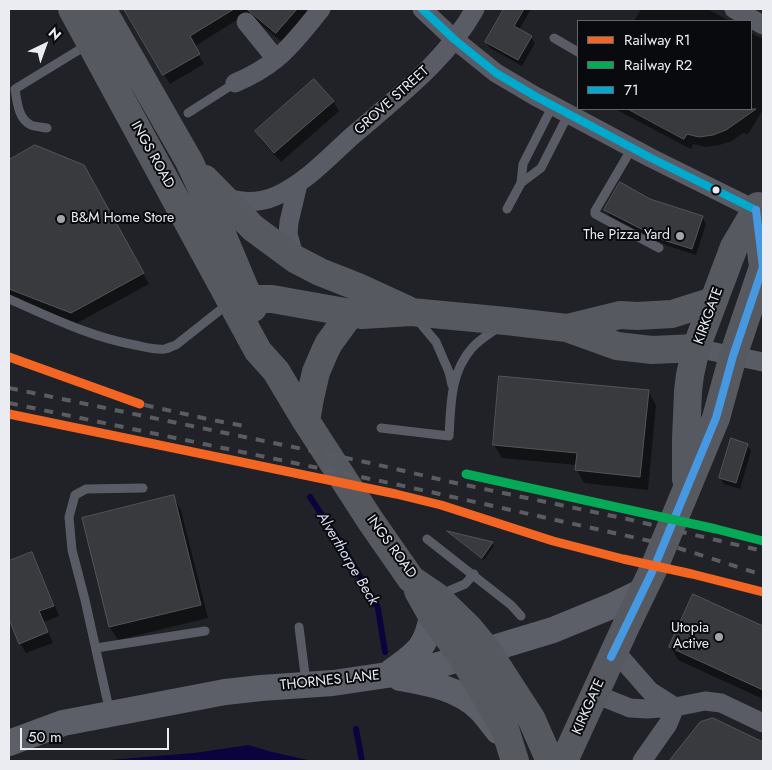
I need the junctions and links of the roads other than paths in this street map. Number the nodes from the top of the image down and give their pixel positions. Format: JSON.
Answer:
{"nodes":[{"id":1,"x":72,"y":9,"type":"edge"},
{"id":2,"x":102,"y":9,"type":"edge"},
{"id":3,"x":321,"y":9,"type":"edge"},
{"id":4,"x":422,"y":9,"type":"edge"},
{"id":5,"x":475,"y":9,"type":"edge"},
{"id":6,"x":734,"y":9,"type":"edge"},
{"id":7,"x":246,"y":22,"type":"dead end"},
{"id":8,"x":763,"y":25,"type":"edge"},
{"id":9,"x":554,"y":38,"type":"dead end"},
{"id":10,"x":456,"y":40,"type":"junction"},
{"id":11,"x":92,"y":43,"type":"junction"},
{"id":12,"x":577,"y":51,"type":"edge"},
{"id":13,"x":276,"y":59,"type":"junction"},
{"id":14,"x":235,"y":83,"type":"joint"},
{"id":15,"x":12,"y":86,"type":"edge"},
{"id":16,"x":571,"y":112,"type":"edge"},
{"id":17,"x":188,"y":113,"type":"dead end"},
{"id":18,"x":47,"y":128,"type":"dead end"},
{"id":19,"x":632,"y":148,"type":"junction"},
{"id":20,"x":189,"y":161,"type":"junction"},
{"id":21,"x":520,"y":183,"type":"junction"},
{"id":22,"x":298,"y":184,"type":"junction"},
{"id":23,"x":218,"y":193,"type":"junction"},
{"id":24,"x":760,"y":203,"type":"edge"},
{"id":25,"x":507,"y":209,"type":"dead end"},
{"id":26,"x":659,"y":248,"type":"dead end"},
{"id":27,"x":295,"y":259,"type":"junction"},
{"id":28,"x":9,"y":299,"type":"edge"},
{"id":29,"x":240,"y":300,"type":"junction"},
{"id":30,"x":713,"y":301,"type":"junction"},
{"id":31,"x":411,"y":312,"type":"junction"},
{"id":32,"x":351,"y":313,"type":"junction"},
{"id":33,"x":506,"y":321,"type":"junction"},
{"id":34,"x":567,"y":328,"type":"junction"},
{"id":35,"x":696,"y":348,"type":"junction"},
{"id":36,"x":732,"y":356,"type":"junction"},
{"id":37,"x":763,"y":362,"type":"edge"},
{"id":38,"x":453,"y":388,"type":"junction"},
{"id":39,"x":306,"y":421,"type":"junction"},
{"id":40,"x":381,"y":428,"type":"dead end"},
{"id":41,"x":143,"y":488,"type":"dead end"},
{"id":42,"x":686,"y":489,"type":"junction"},
{"id":43,"x":427,"y":539,"type":"dead end"},
{"id":44,"x":474,"y":574,"type":"junction"},
{"id":45,"x":643,"y":591,"type":"junction"},
{"id":46,"x":434,"y":606,"type":"junction"},
{"id":47,"x":521,"y":616,"type":"dead end"},
{"id":48,"x":298,"y":627,"type":"dead end"},
{"id":49,"x":204,"y":631,"type":"dead end"},
{"id":50,"x":96,"y":648,"type":"junction"},
{"id":51,"x":614,"y":650,"type":"junction"},
{"id":52,"x":475,"y":654,"type":"junction"},
{"id":53,"x":387,"y":676,"type":"junction"},
{"id":54,"x":306,"y":684,"type":"junction"},
{"id":55,"x":595,"y":694,"type":"junction"},
{"id":56,"x":675,"y":707,"type":"junction"},
{"id":57,"x":111,"y":714,"type":"junction"},
{"id":58,"x":763,"y":723,"type":"edge"},
{"id":59,"x":9,"y":743,"type":"edge"},
{"id":60,"x":513,"y":755,"type":"edge"},
{"id":61,"x":550,"y":761,"type":"edge"},
{"id":62,"x":564,"y":761,"type":"edge"},
{"id":63,"x":642,"y":761,"type":"edge"}],
"edges":[{"from":1,"to":11,"type":"highway","name":"INGS ROAD"},
{"from":2,"to":20,"type":"highway","name":"INGS ROAD"},
{"from":3,"to":13,"type":"street"},
{"from":4,"to":10,"type":"street"},
{"from":5,"to":10,"type":"street","name":"GROVE STREET"},
{"from":6,"to":8,"type":"street"},
{"from":7,"to":13,"type":"street"},
{"from":9,"to":12,"type":"lane"},
{"from":10,"to":16,"type":"street"},
{"from":10,"to":22,"type":"street","name":"GROVE STREET"},
{"from":11,"to":15,"type":"lane"},
{"from":11,"to":29,"type":"highway","name":"INGS ROAD"},
{"from":13,"to":14,"type":"street"},
{"from":14,"to":17,"type":"lane"},
{"from":15,"to":18,"type":"lane"},
{"from":16,"to":19,"type":"street"},
{"from":16,"to":21,"type":"lane"},
{"from":16,"to":21,"type":"lane"},
{"from":19,"to":24,"type":"street"},
{"from":19,"to":26,"type":"lane"},
{"from":20,"to":23,"type":"highway","name":"INGS ROAD"},
{"from":20,"to":29,"type":"highway","name":"INGS ROAD"},
{"from":21,"to":25,"type":"lane"},
{"from":22,"to":23,"type":"street","name":"GROVE STREET"},
{"from":22,"to":27,"type":"street"},
{"from":23,"to":27,"type":"highway","name":"INGS ROAD"},
{"from":24,"to":30,"type":"highway","name":"KIRKGATE"},
{"from":24,"to":36,"type":"highway","name":"KIRKGATE"},
{"from":27,"to":31,"type":"highway","name":"INGS ROAD"},
{"from":28,"to":29,"type":"lane"},
{"from":29,"to":32,"type":"highway","name":"INGS ROAD"},
{"from":29,"to":39,"type":"highway","name":"INGS ROAD"},
{"from":30,"to":34,"type":"highway","name":"INGS ROAD"},
{"from":30,"to":35,"type":"highway","name":"KIRKGATE"},
{"from":31,"to":32,"type":"highway","name":"INGS ROAD"},
{"from":31,"to":33,"type":"highway","name":"INGS ROAD"},
{"from":31,"to":38,"type":"lane"},
{"from":32,"to":39,"type":"highway"},
{"from":33,"to":34,"type":"highway","name":"INGS ROAD"},
{"from":33,"to":38,"type":"lane"},
{"from":34,"to":35,"type":"highway","name":"INGS ROAD"},
{"from":35,"to":36,"type":"street"},
{"from":35,"to":42,"type":"highway","name":"KIRKGATE"},
{"from":36,"to":37,"type":"street"},
{"from":36,"to":42,"type":"highway","name":"KIRKGATE"},
{"from":38,"to":40,"type":"lane"},
{"from":39,"to":46,"type":"highway","name":"INGS ROAD"},
{"from":41,"to":50,"type":"lane"},
{"from":42,"to":45,"type":"highway","name":"KIRKGATE"},
{"from":43,"to":44,"type":"lane"},
{"from":44,"to":46,"type":"lane"},
{"from":44,"to":47,"type":"lane"},
{"from":45,"to":51,"type":"highway","name":"KIRKGATE"},
{"from":45,"to":52,"type":"street","name":"THORNES LANE"},
{"from":46,"to":52,"type":"highway","name":"INGS ROAD"},
{"from":46,"to":53,"type":"street"},
{"from":48,"to":54,"type":"lane"},
{"from":49,"to":50,"type":"lane"},
{"from":50,"to":57,"type":"lane"},
{"from":51,"to":55,"type":"highway","name":"KIRKGATE"},
{"from":51,"to":56,"type":"street"},
{"from":52,"to":53,"type":"street","name":"THORNES LANE"},
{"from":52,"to":60,"type":"highway"},
{"from":52,"to":61,"type":"highway"},
{"from":53,"to":54,"type":"street","name":"THORNES LANE"},
{"from":53,"to":60,"type":"street"},
{"from":54,"to":57,"type":"street","name":"THORNES LANE"},
{"from":55,"to":56,"type":"street"},
{"from":55,"to":62,"type":"highway","name":"KIRKGATE"},
{"from":56,"to":58,"type":"street"},
{"from":56,"to":63,"type":"street"},
{"from":57,"to":59,"type":"street","name":"THORNES LANE"}]}
